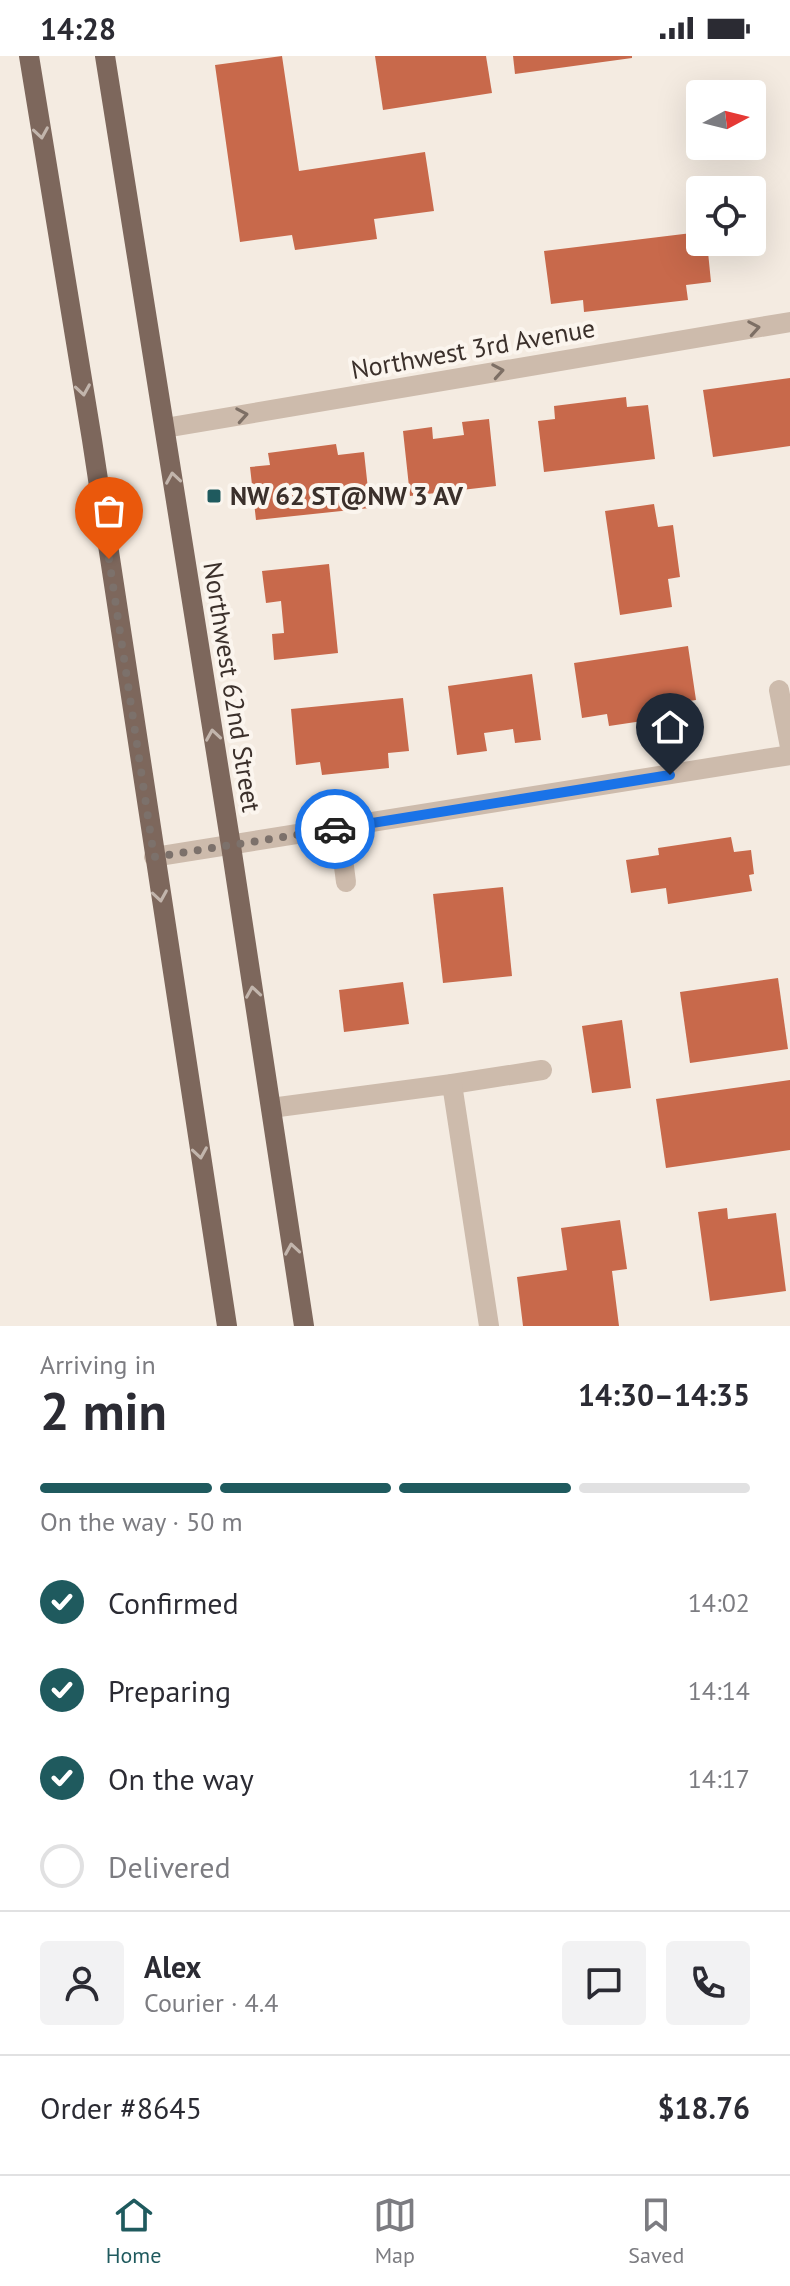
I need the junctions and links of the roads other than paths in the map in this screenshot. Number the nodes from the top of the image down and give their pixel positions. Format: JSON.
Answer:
{"nodes":[{"id":1,"x":29,"y":56,"type":"edge"},
{"id":2,"x":105,"y":56,"type":"edge"},
{"id":3,"x":790,"y":322,"type":"edge"},
{"id":4,"x":165,"y":428,"type":"junction"},
{"id":5,"x":779,"y":690,"type":"dead end"},
{"id":6,"x":790,"y":747,"type":"edge"},
{"id":7,"x":790,"y":755,"type":"edge"},
{"id":8,"x":339,"y":828,"type":"junction"},
{"id":9,"x":231,"y":846,"type":"junction"},
{"id":10,"x":154,"y":857,"type":"junction"},
{"id":11,"x":346,"y":882,"type":"dead end"},
{"id":12,"x":542,"y":1070,"type":"dead end"},
{"id":13,"x":452,"y":1084,"type":"junction"},
{"id":14,"x":271,"y":1108,"type":"junction"},
{"id":15,"x":227,"y":1326,"type":"edge"},
{"id":16,"x":304,"y":1326,"type":"edge"},
{"id":17,"x":489,"y":1326,"type":"edge"}],
"edges":[{"from":1,"to":10,"type":"main road","one_way":true},
{"from":2,"to":4,"type":"main road","name":"Northwest 62nd Street"},
{"from":4,"to":3,"type":"street","name":"Northwest 3rd Avenue","one_way":true},
{"from":9,"to":4,"type":"main road","name":"Northwest 62nd Street","one_way":true},
{"from":5,"to":6,"type":"street"},
{"from":7,"to":8,"type":"street"},
{"from":8,"to":9,"type":"street"},
{"from":8,"to":11,"type":"street"},
{"from":9,"to":10,"type":"street"},
{"from":14,"to":9,"type":"main road","name":"Northwest 62nd Street","one_way":true},
{"from":10,"to":15,"type":"main road","one_way":true},
{"from":12,"to":13,"type":"street"},
{"from":13,"to":14,"type":"street"},
{"from":13,"to":17,"type":"street"},
{"from":16,"to":14,"type":"main road","name":"Northwest 62nd Street","one_way":true}]}
